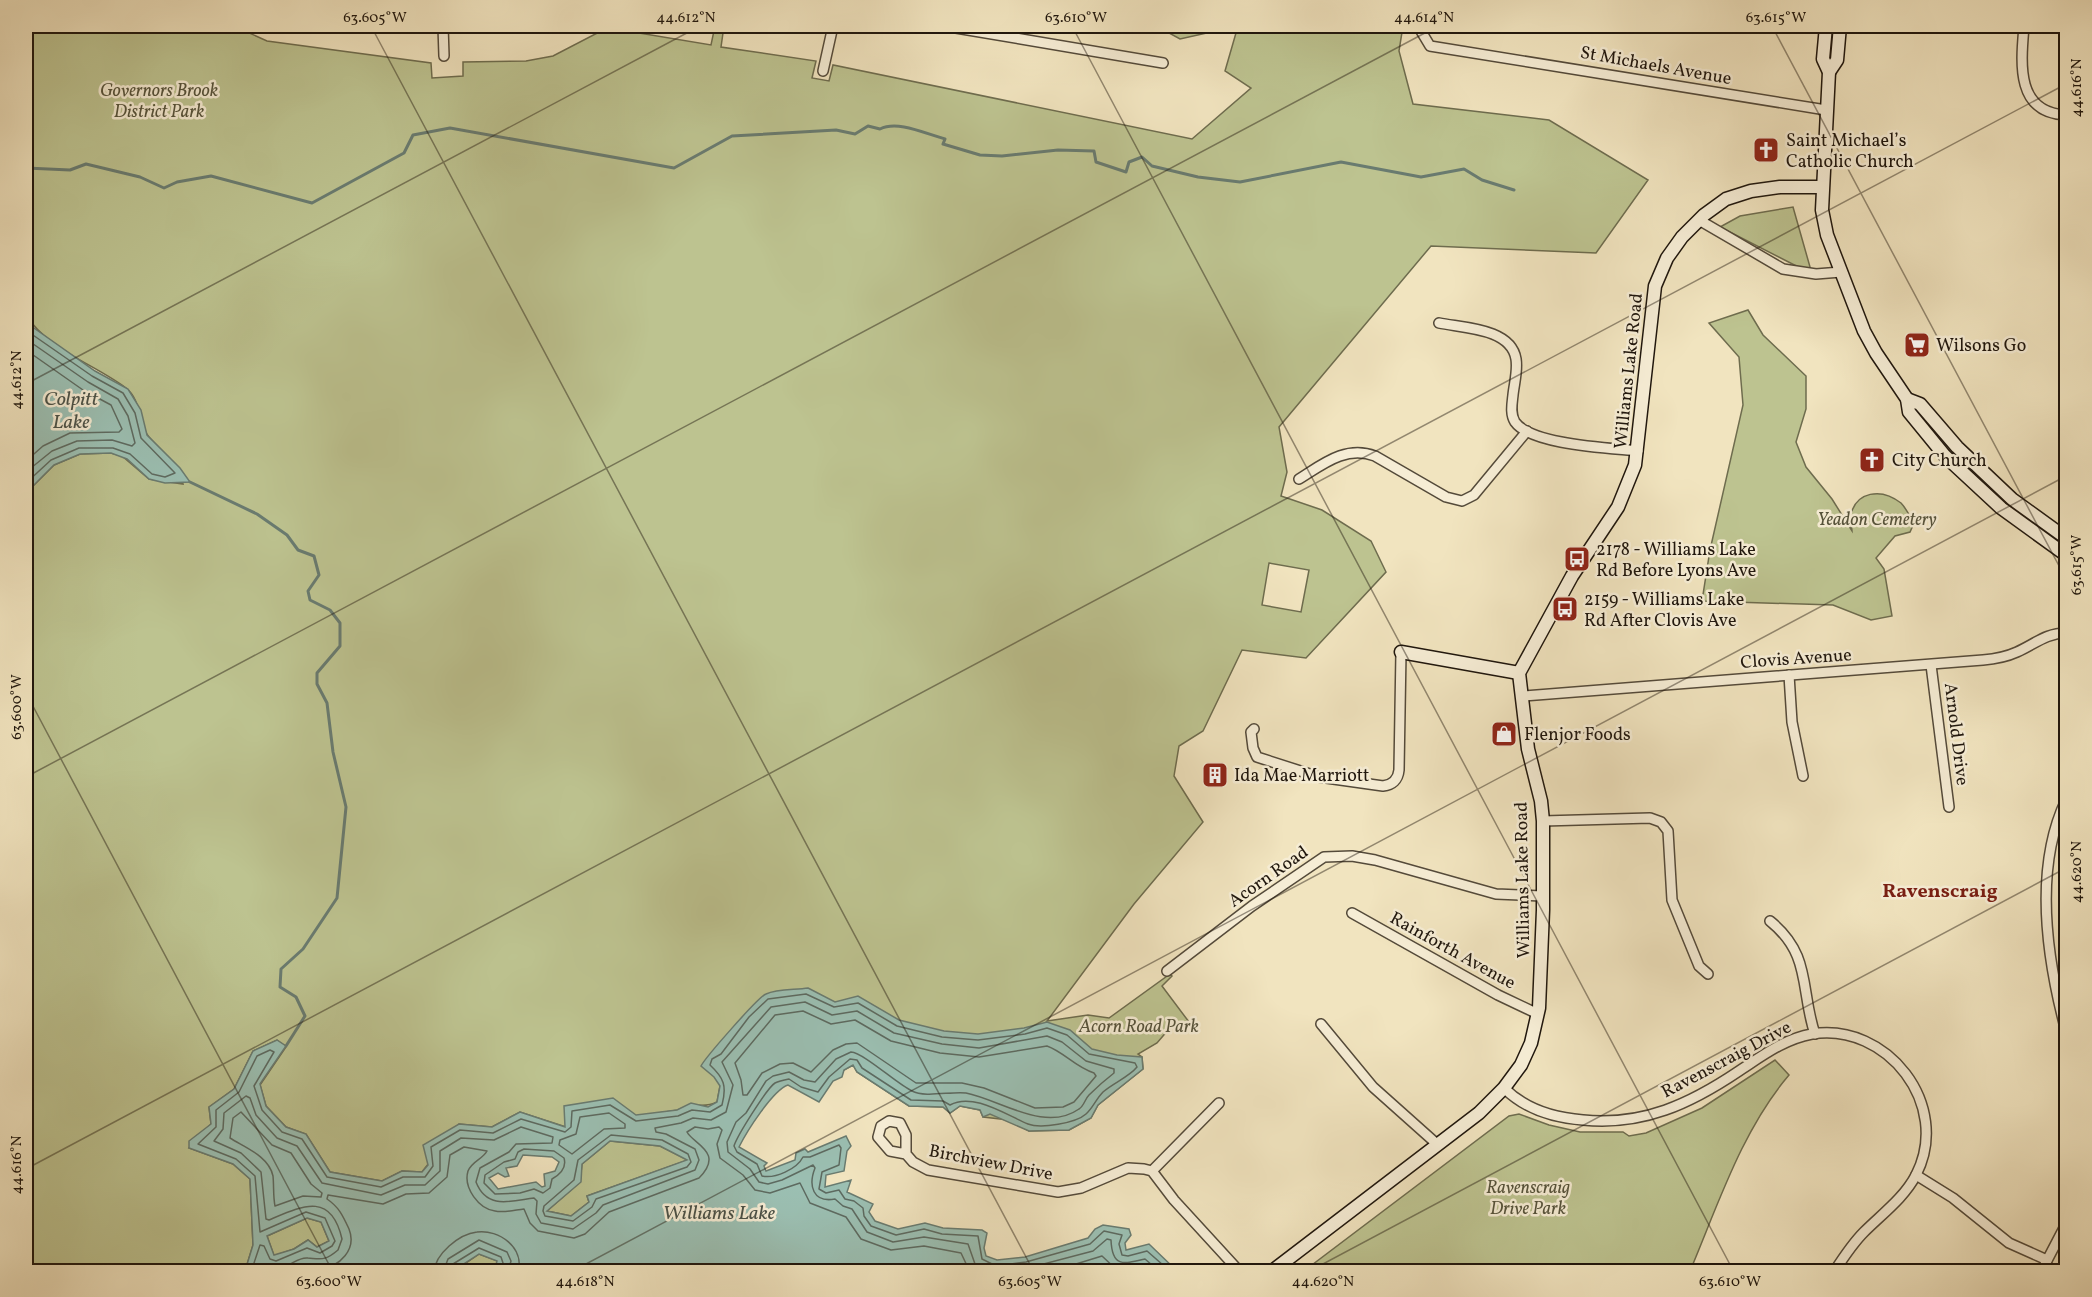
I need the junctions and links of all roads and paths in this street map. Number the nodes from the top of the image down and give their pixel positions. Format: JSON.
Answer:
{"nodes":[{"id":1,"x":443,"y":26,"type":"edge"},
{"id":2,"x":833,"y":26,"type":"edge"},
{"id":3,"x":944,"y":26,"type":"edge"},
{"id":4,"x":1826,"y":26,"type":"edge"},
{"id":5,"x":1840,"y":26,"type":"edge"},
{"id":6,"x":2024,"y":26,"type":"edge"},
{"id":7,"x":1418,"y":27,"type":"edge"},
{"id":8,"x":444,"y":56,"type":"dead end"},
{"id":9,"x":1163,"y":63,"type":"dead end"},
{"id":10,"x":823,"y":71,"type":"dead end"},
{"id":11,"x":1829,"y":72,"type":"junction"},
{"id":12,"x":1826,"y":110,"type":"junction"},
{"id":13,"x":2067,"y":115,"type":"edge"},
{"id":14,"x":1821,"y":187,"type":"junction"},
{"id":15,"x":1699,"y":220,"type":"junction"},
{"id":16,"x":1841,"y":272,"type":"junction"},
{"id":17,"x":1439,"y":323,"type":"dead end"},
{"id":18,"x":1907,"y":399,"type":"junction"},
{"id":19,"x":1527,"y":431,"type":"junction"},
{"id":20,"x":1638,"y":451,"type":"junction"},
{"id":21,"x":1299,"y":479,"type":"dead end"},
{"id":22,"x":2067,"y":538,"type":"edge"},
{"id":23,"x":2067,"y":555,"type":"edge"},
{"id":24,"x":2067,"y":633,"type":"edge"},
{"id":25,"x":1401,"y":652,"type":"joint"},
{"id":26,"x":1932,"y":665,"type":"junction"},
{"id":27,"x":1519,"y":673,"type":"junction"},
{"id":28,"x":1789,"y":675,"type":"junction"},
{"id":29,"x":1523,"y":696,"type":"junction"},
{"id":30,"x":1254,"y":729,"type":"dead end"},
{"id":31,"x":1803,"y":776,"type":"dead end"},
{"id":32,"x":2067,"y":800,"type":"edge"},
{"id":33,"x":1949,"y":807,"type":"dead end"},
{"id":34,"x":1543,"y":821,"type":"junction"},
{"id":35,"x":1543,"y":896,"type":"junction"},
{"id":36,"x":1352,"y":913,"type":"dead end"},
{"id":37,"x":1770,"y":921,"type":"dead end"},
{"id":38,"x":1167,"y":971,"type":"dead end"},
{"id":39,"x":1708,"y":974,"type":"dead end"},
{"id":40,"x":2062,"y":988,"type":"edge"},
{"id":41,"x":1538,"y":1014,"type":"junction"},
{"id":42,"x":1321,"y":1024,"type":"dead end"},
{"id":43,"x":2067,"y":1031,"type":"edge"},
{"id":44,"x":1815,"y":1034,"type":"junction"},
{"id":45,"x":1504,"y":1088,"type":"junction"},
{"id":46,"x":1219,"y":1103,"type":"dead end"},
{"id":47,"x":1438,"y":1145,"type":"junction"},
{"id":48,"x":906,"y":1154,"type":"dead end"},
{"id":49,"x":1152,"y":1171,"type":"junction"},
{"id":50,"x":1916,"y":1175,"type":"junction"},
{"id":51,"x":2067,"y":1224,"type":"edge"},
{"id":52,"x":2047,"y":1260,"type":"junction"},
{"id":53,"x":1240,"y":1272,"type":"edge"},
{"id":54,"x":1271,"y":1272,"type":"edge"},
{"id":55,"x":1834,"y":1272,"type":"edge"},
{"id":56,"x":2041,"y":1272,"type":"edge"}],
"edges":[{"from":1,"to":8,"type":"street"},
{"from":2,"to":10,"type":"street"},
{"from":3,"to":9,"type":"street"},
{"from":4,"to":11,"type":"main road"},
{"from":5,"to":11,"type":"main road"},
{"from":6,"to":13,"type":"street"},
{"from":7,"to":12,"type":"street","name":"St Michaels Avenue"},
{"from":11,"to":12,"type":"main road"},
{"from":12,"to":14,"type":"main road"},
{"from":14,"to":15,"type":"main road","name":"Williams Lake Road"},
{"from":14,"to":16,"type":"main road"},
{"from":15,"to":16,"type":"street"},
{"from":15,"to":20,"type":"main road","name":"Williams Lake Road"},
{"from":16,"to":18,"type":"main road"},
{"from":17,"to":19,"type":"street"},
{"from":18,"to":22,"type":"main road"},
{"from":18,"to":23,"type":"main road"},
{"from":19,"to":20,"type":"street"},
{"from":19,"to":21,"type":"street"},
{"from":20,"to":27,"type":"main road","name":"Williams Lake Road"},
{"from":24,"to":26,"type":"street","name":"Clovis Avenue"},
{"from":25,"to":27,"type":"main road"},
{"from":25,"to":30,"type":"street"},
{"from":26,"to":28,"type":"street","name":"Clovis Avenue"},
{"from":26,"to":33,"type":"street","name":"Arnold Drive"},
{"from":27,"to":29,"type":"main road","name":"Williams Lake Road"},
{"from":28,"to":29,"type":"street","name":"Clovis Avenue"},
{"from":28,"to":31,"type":"street"},
{"from":29,"to":34,"type":"main road","name":"Williams Lake Road"},
{"from":32,"to":40,"type":"street"},
{"from":34,"to":35,"type":"main road","name":"Williams Lake Road"},
{"from":34,"to":39,"type":"street"},
{"from":35,"to":38,"type":"street","name":"Acorn Road"},
{"from":35,"to":41,"type":"main road","name":"Williams Lake Road"},
{"from":36,"to":41,"type":"street","name":"Rainforth Avenue"},
{"from":37,"to":44,"type":"street"},
{"from":40,"to":43,"type":"street"},
{"from":41,"to":45,"type":"main road","name":"Williams Lake Road"},
{"from":42,"to":47,"type":"street"},
{"from":44,"to":45,"type":"street","name":"Ravenscraig Drive"},
{"from":44,"to":50,"type":"street","name":"Ravenscraig Drive"},
{"from":45,"to":47,"type":"main road","name":"Williams Lake Road"},
{"from":46,"to":49,"type":"street"},
{"from":47,"to":54,"type":"main road","name":"Williams Lake Road"},
{"from":48,"to":49,"type":"street","name":"Birchview Drive"},
{"from":49,"to":53,"type":"street"},
{"from":50,"to":52,"type":"street"},
{"from":50,"to":55,"type":"street","name":"Ravenscraig Drive"},
{"from":51,"to":52,"type":"street"},
{"from":52,"to":56,"type":"street"}]}
